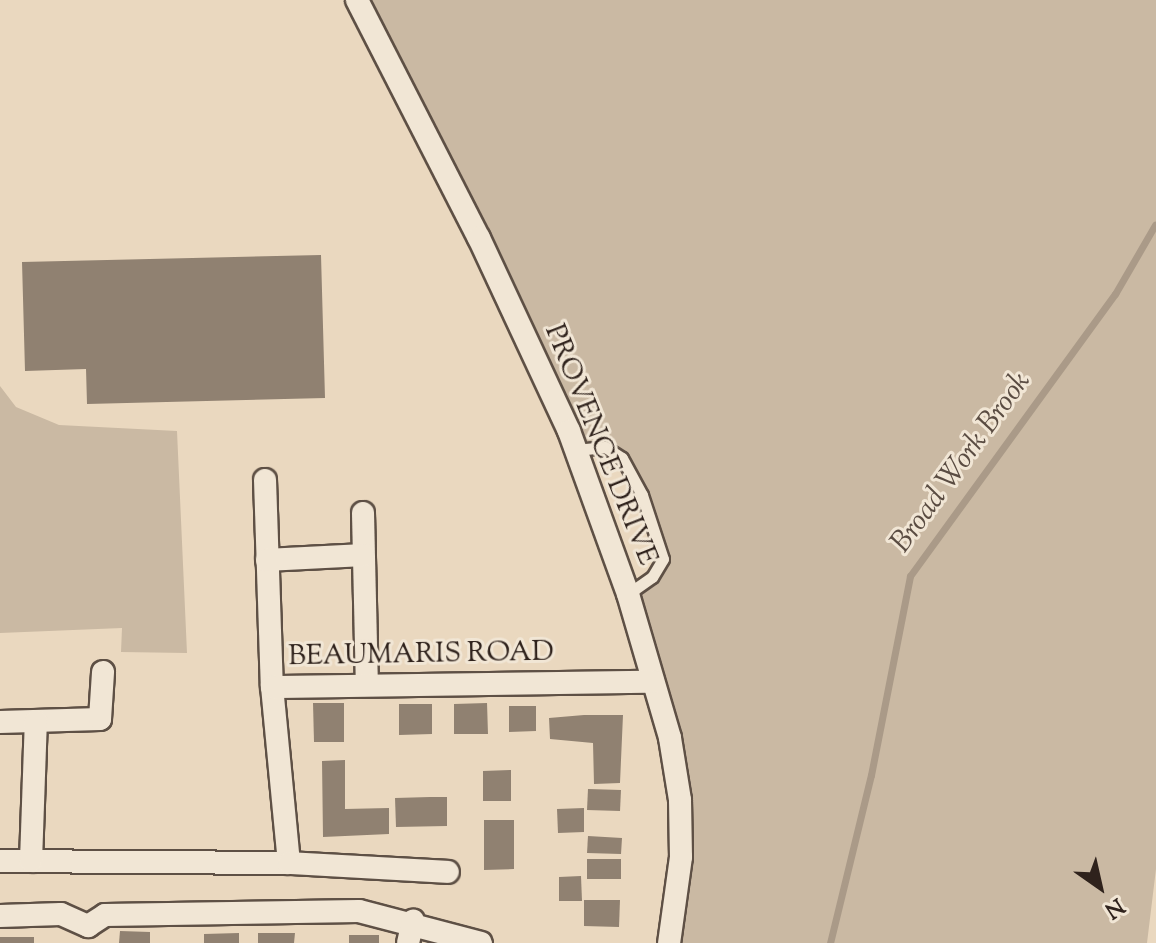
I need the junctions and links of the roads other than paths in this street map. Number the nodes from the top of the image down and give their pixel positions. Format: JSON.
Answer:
{"nodes":[{"id":1,"x":357,"y":0,"type":"edge"},
{"id":2,"x":575,"y":450,"type":"junction"},
{"id":3,"x":265,"y":480,"type":"dead end"},
{"id":4,"x":363,"y":513,"type":"dead end"},
{"id":5,"x":363,"y":555,"type":"junction"},
{"id":6,"x":267,"y":560,"type":"junction"},
{"id":7,"x":628,"y":594,"type":"junction"},
{"id":8,"x":103,"y":672,"type":"dead end"},
{"id":9,"x":653,"y":682,"type":"junction"},
{"id":10,"x":367,"y":685,"type":"junction"},
{"id":11,"x":272,"y":687,"type":"junction"},
{"id":12,"x":36,"y":721,"type":"junction"},
{"id":13,"x":0,"y":722,"type":"edge"},
{"id":14,"x":0,"y":861,"type":"edge"},
{"id":15,"x":31,"y":861,"type":"junction"},
{"id":16,"x":289,"y":863,"type":"junction"},
{"id":17,"x":448,"y":872,"type":"dead end"},
{"id":18,"x":0,"y":916,"type":"edge"},
{"id":19,"x":410,"y":932,"type":"edge"},
{"id":20,"x":88,"y":934,"type":"edge"},
{"id":21,"x":481,"y":943,"type":"edge"},
{"id":22,"x":669,"y":943,"type":"edge"}],
"edges":[{"from":1,"to":2,"type":"street","name":"PROVENCE DRIVE"},
{"from":2,"to":7,"type":"street","name":"PROVENCE DRIVE"},
{"from":2,"to":7,"type":"lane"},
{"from":3,"to":6,"type":"street"},
{"from":4,"to":5,"type":"street"},
{"from":5,"to":6,"type":"street"},
{"from":5,"to":10,"type":"street"},
{"from":6,"to":11,"type":"street"},
{"from":7,"to":9,"type":"street","name":"PROVENCE DRIVE"},
{"from":8,"to":12,"type":"street"},
{"from":9,"to":10,"type":"street","name":"BEAUMARIS ROAD"},
{"from":9,"to":22,"type":"street","name":"PROVENCE DRIVE"},
{"from":10,"to":11,"type":"street","name":"BEAUMARIS ROAD"},
{"from":11,"to":16,"type":"street","name":"BEAUMARIS ROAD"},
{"from":12,"to":13,"type":"street"},
{"from":12,"to":15,"type":"street"},
{"from":14,"to":15,"type":"street"},
{"from":15,"to":16,"type":"street"},
{"from":16,"to":17,"type":"street"},
{"from":18,"to":20,"type":"street"},
{"from":19,"to":20,"type":"street"},
{"from":19,"to":21,"type":"street"}]}
